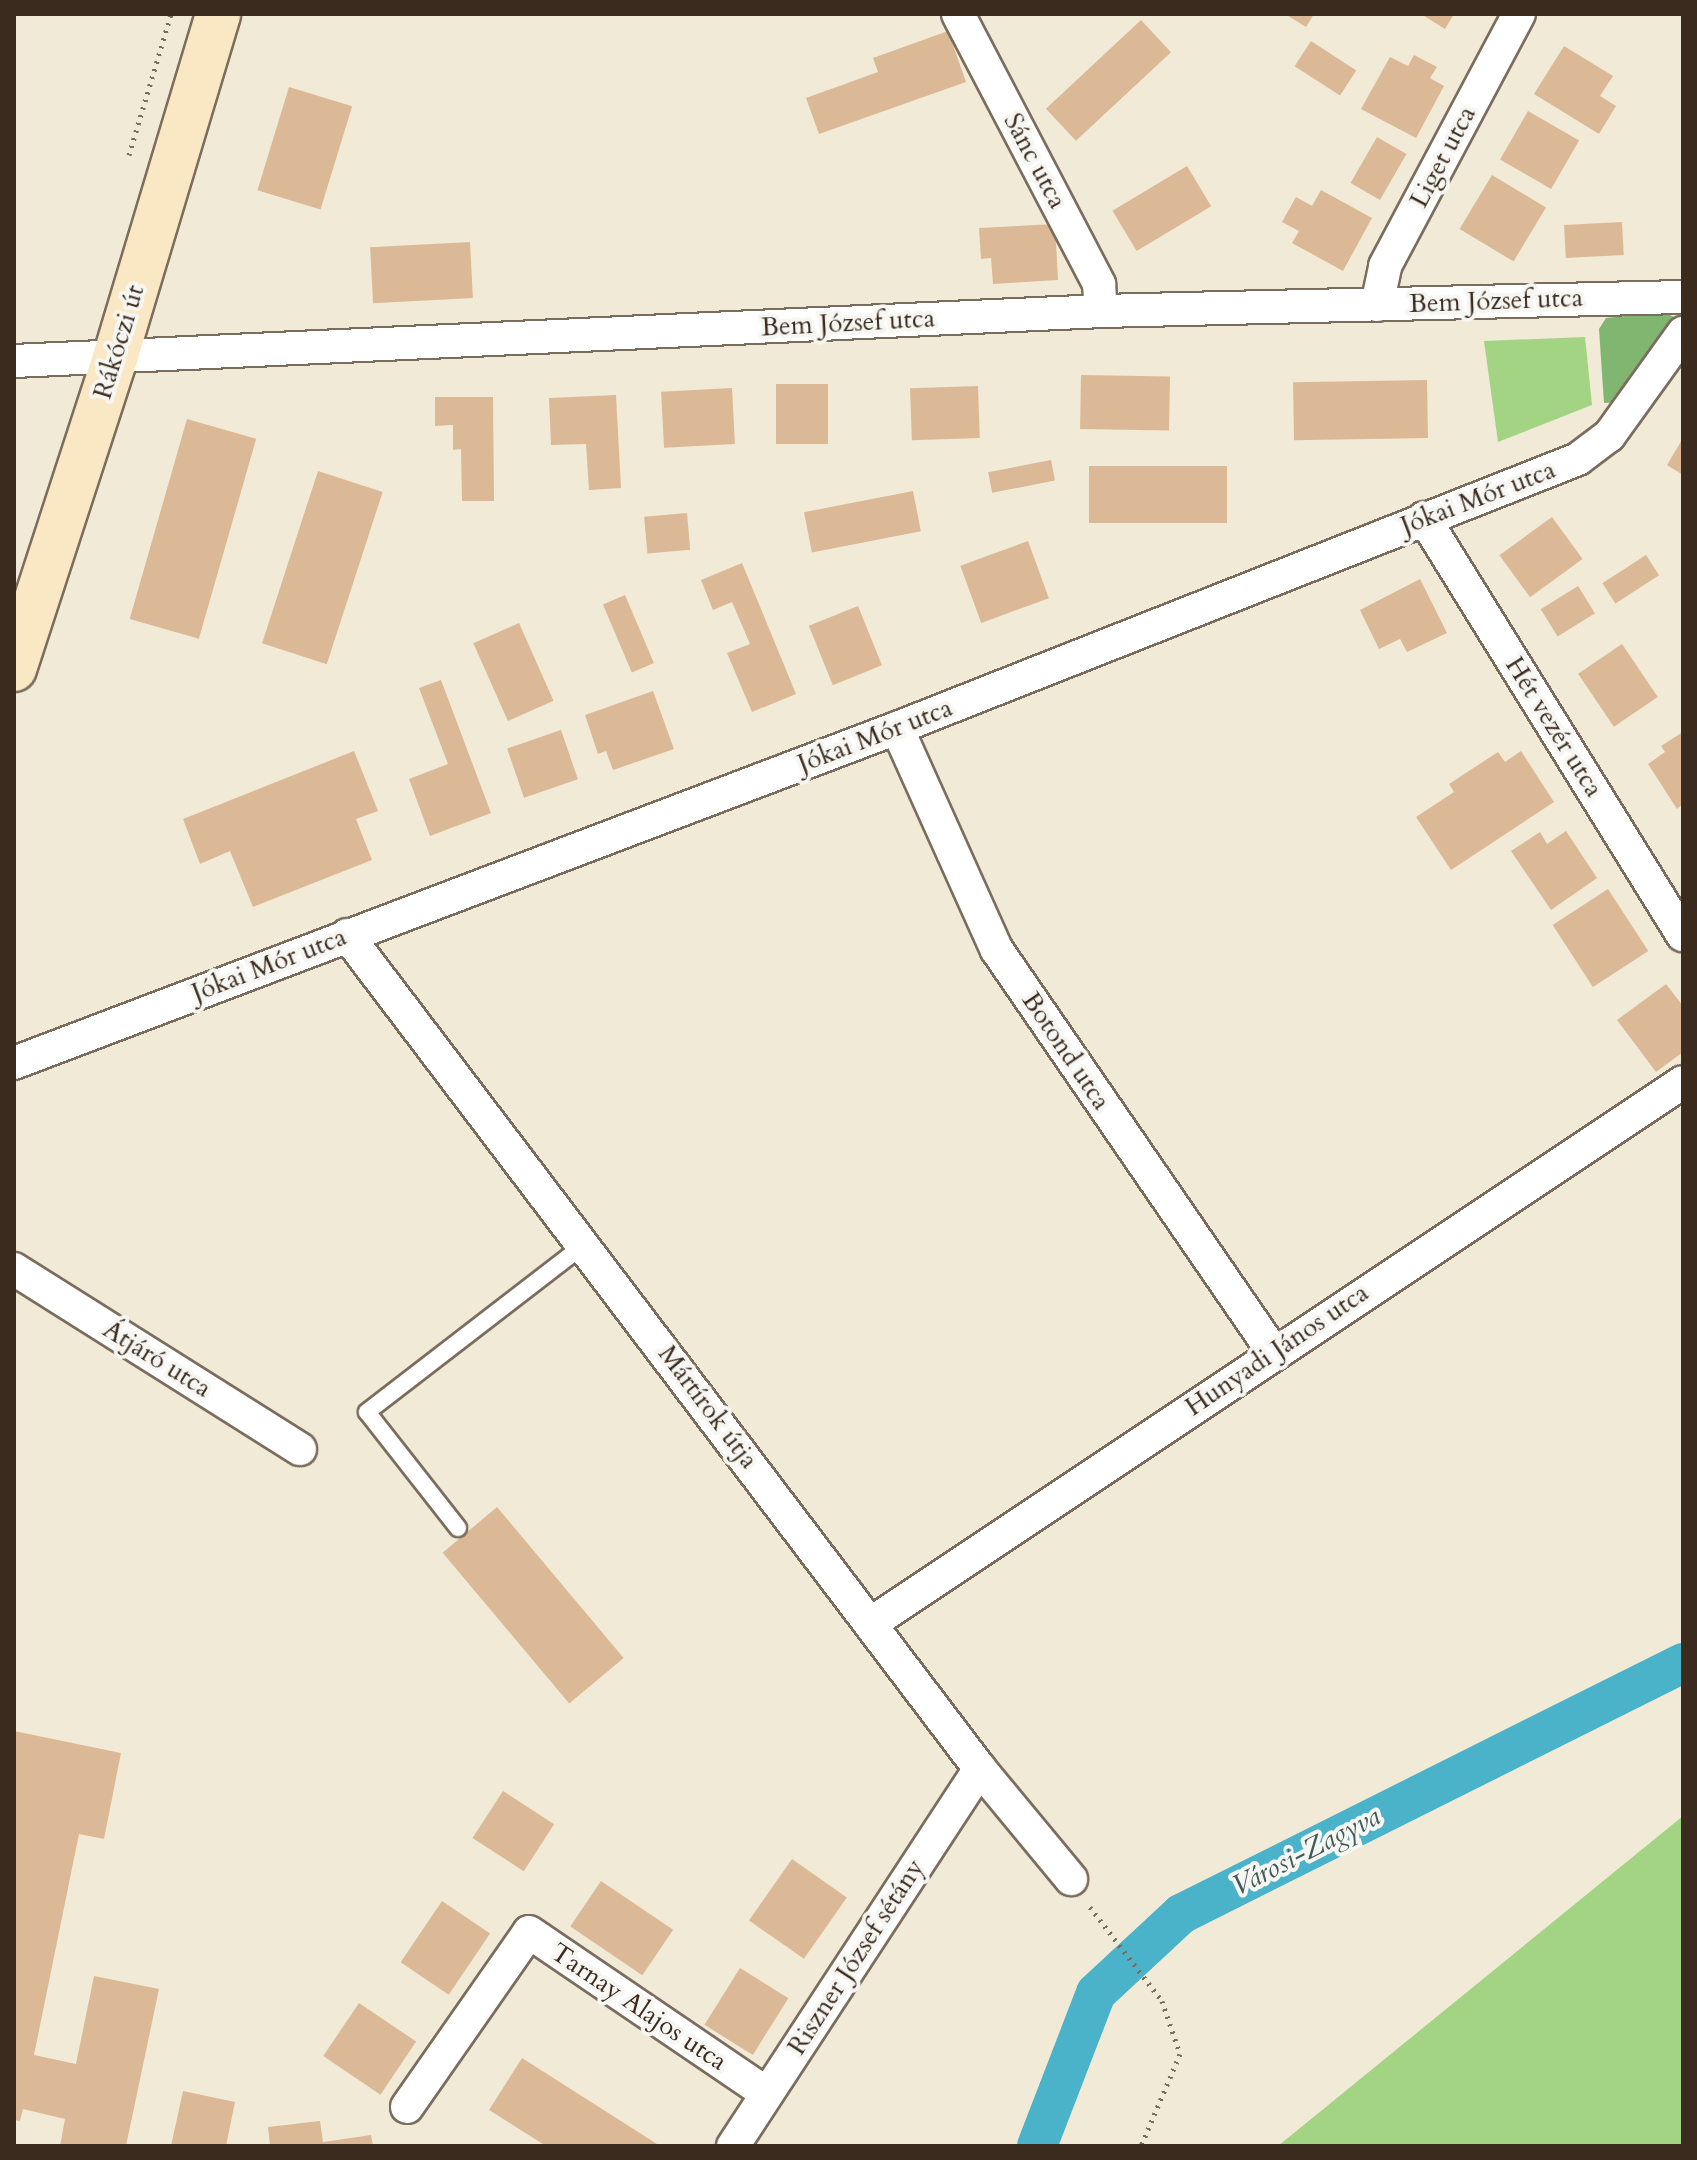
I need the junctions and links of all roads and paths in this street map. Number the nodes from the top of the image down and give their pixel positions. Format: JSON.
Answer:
{"nodes":[{"id":1,"x":171,"y":14,"type":"edge"},
{"id":2,"x":218,"y":14,"type":"edge"},
{"id":3,"x":958,"y":14,"type":"edge"},
{"id":4,"x":1519,"y":14,"type":"edge"},
{"id":5,"x":127,"y":164,"type":"dead end"},
{"id":6,"x":1683,"y":297,"type":"edge"},
{"id":7,"x":1377,"y":305,"type":"junction"},
{"id":8,"x":1101,"y":311,"type":"junction"},
{"id":9,"x":1683,"y":333,"type":"edge"},
{"id":10,"x":115,"y":358,"type":"junction"},
{"id":11,"x":14,"y":361,"type":"edge"},
{"id":12,"x":1424,"y":518,"type":"junction"},
{"id":13,"x":14,"y":669,"type":"edge"},
{"id":14,"x":897,"y":728,"type":"junction"},
{"id":15,"x":347,"y":935,"type":"junction"},
{"id":16,"x":1683,"y":935,"type":"edge"},
{"id":17,"x":14,"y":1063,"type":"edge"},
{"id":18,"x":1683,"y":1082,"type":"edge"},
{"id":19,"x":584,"y":1245,"type":"junction"},
{"id":20,"x":14,"y":1269,"type":"edge"},
{"id":21,"x":1273,"y":1352,"type":"junction"},
{"id":22,"x":300,"y":1449,"type":"dead end"},
{"id":23,"x":458,"y":1528,"type":"dead end"},
{"id":24,"x":873,"y":1622,"type":"junction"},
{"id":25,"x":980,"y":1769,"type":"junction"},
{"id":26,"x":1071,"y":1879,"type":"dead end"},
{"id":27,"x":1093,"y":1911,"type":"dead end"},
{"id":28,"x":766,"y":2093,"type":"junction"},
{"id":29,"x":407,"y":2107,"type":"dead end"},
{"id":30,"x":733,"y":2146,"type":"edge"},
{"id":31,"x":1141,"y":2146,"type":"edge"}],
"edges":[{"from":1,"to":5,"type":"path"},
{"from":2,"to":10,"type":"street","name":"Rákóczi út"},
{"from":3,"to":8,"type":"street","name":"Sánc utca"},
{"from":4,"to":7,"type":"street","name":"Liget utca"},
{"from":6,"to":7,"type":"street","name":"Bem József utca"},
{"from":7,"to":8,"type":"street","name":"Bem József utca"},
{"from":8,"to":10,"type":"street","name":"Bem József utca"},
{"from":9,"to":12,"type":"street","name":"Jókai Mór utca"},
{"from":10,"to":11,"type":"street","name":"Bem József utca"},
{"from":10,"to":13,"type":"street","name":"Rákóczi út"},
{"from":12,"to":14,"type":"street","name":"Jókai Mór utca"},
{"from":12,"to":16,"type":"street","name":"Hét vezér utca"},
{"from":14,"to":15,"type":"street","name":"Jókai Mór utca"},
{"from":14,"to":21,"type":"street","name":"Botond utca"},
{"from":15,"to":17,"type":"street","name":"Jókai Mór utca"},
{"from":15,"to":19,"type":"street","name":"Mártírok útja"},
{"from":18,"to":21,"type":"street","name":"Hunyadi János utca"},
{"from":19,"to":23,"type":"lane"},
{"from":19,"to":24,"type":"street","name":"Mártírok útja"},
{"from":20,"to":22,"type":"street","name":"Átjáró utca"},
{"from":21,"to":24,"type":"street","name":"Hunyadi János utca"},
{"from":24,"to":25,"type":"street","name":"Mártírok útja"},
{"from":25,"to":26,"type":"street","name":"Mártírok útja"},
{"from":25,"to":28,"type":"street","name":"Riszner József sétány"},
{"from":27,"to":31,"type":"path"},
{"from":28,"to":29,"type":"street","name":"Tarnay Alajos utca"},
{"from":28,"to":30,"type":"street","name":"Riszner József sétány"}]}
